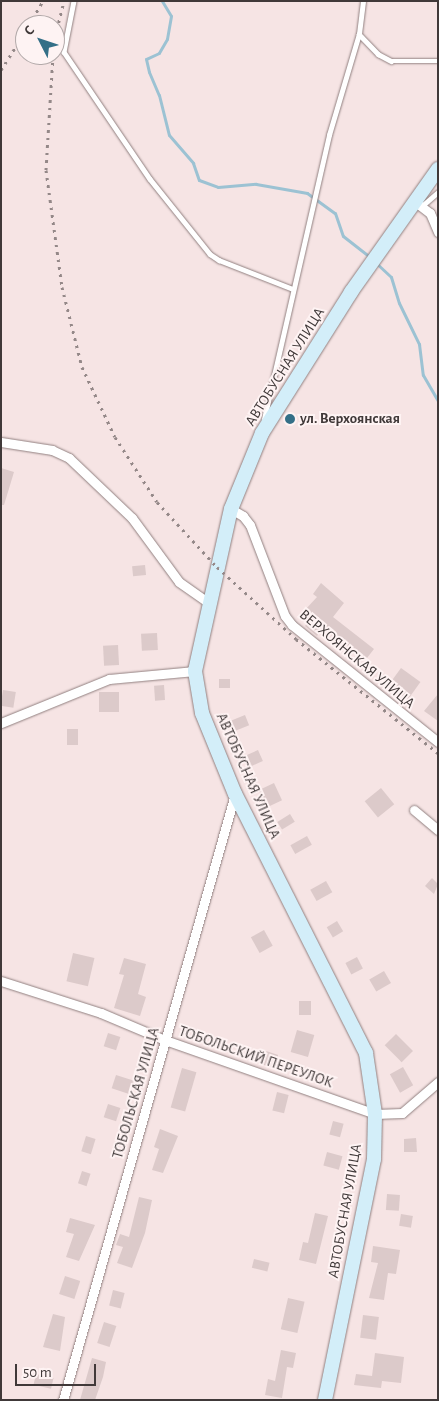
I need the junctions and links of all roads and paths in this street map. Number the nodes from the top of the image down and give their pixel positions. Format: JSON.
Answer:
{"nodes":[{"id":1,"x":74,"y":1,"type":"edge"},
{"id":2,"x":363,"y":1,"type":"edge"},
{"id":3,"x":359,"y":34,"type":"junction"},
{"id":4,"x":438,"y":60,"type":"edge"},
{"id":5,"x":438,"y":169,"type":"edge"},
{"id":6,"x":438,"y":192,"type":"edge"},
{"id":7,"x":418,"y":204,"type":"junction"},
{"id":8,"x":438,"y":232,"type":"edge"},
{"id":9,"x":293,"y":288,"type":"junction"},
{"id":10,"x":262,"y":433,"type":"junction"},
{"id":11,"x":1,"y":442,"type":"edge"},
{"id":12,"x":231,"y":509,"type":"junction"},
{"id":13,"x":208,"y":602,"type":"junction"},
{"id":14,"x":195,"y":671,"type":"junction"},
{"id":15,"x":1,"y":723,"type":"edge"},
{"id":16,"x":438,"y":742,"type":"edge"},
{"id":17,"x":235,"y":794,"type":"junction"},
{"id":18,"x":414,"y":810,"type":"dead end"},
{"id":19,"x":438,"y":830,"type":"edge"},
{"id":20,"x":1,"y":981,"type":"edge"},
{"id":21,"x":165,"y":1040,"type":"junction"},
{"id":22,"x":438,"y":1082,"type":"edge"},
{"id":23,"x":375,"y":1114,"type":"junction"},
{"id":24,"x":63,"y":1400,"type":"edge"},
{"id":25,"x":325,"y":1400,"type":"edge"}],
"edges":[{"from":1,"to":9,"type":"lane"},
{"from":2,"to":3,"type":"lane"},
{"from":3,"to":4,"type":"lane"},
{"from":3,"to":9,"type":"lane"},
{"from":5,"to":7,"type":"street","name":"АВТОБУСНАЯ УЛИЦА"},
{"from":6,"to":7,"type":"lane"},
{"from":7,"to":8,"type":"street"},
{"from":7,"to":10,"type":"street","name":"АВТОБУСНАЯ УЛИЦА"},
{"from":9,"to":10,"type":"lane"},
{"from":10,"to":12,"type":"street","name":"АВТОБУСНАЯ УЛИЦА"},
{"from":11,"to":13,"type":"street"},
{"from":12,"to":13,"type":"street","name":"АВТОБУСНАЯ УЛИЦА"},
{"from":12,"to":16,"type":"street","name":"ВЕРХОЯНСКАЯ УЛИЦА"},
{"from":13,"to":14,"type":"street","name":"АВТОБУСНАЯ УЛИЦА"},
{"from":14,"to":15,"type":"street"},
{"from":14,"to":17,"type":"street","name":"АВТОБУСНАЯ УЛИЦА"},
{"from":17,"to":21,"type":"street","name":"ТОБОЛЬСКАЯ УЛИЦА"},
{"from":17,"to":23,"type":"street","name":"АВТОБУСНАЯ УЛИЦА"},
{"from":18,"to":19,"type":"street"},
{"from":20,"to":21,"type":"street","name":"ТОБОЛЬСКИЙ ПЕРЕУЛОК"},
{"from":21,"to":23,"type":"street","name":"ТОБОЛЬСКИЙ ПЕРЕУЛОК"},
{"from":21,"to":24,"type":"street","name":"ТОБОЛЬСКАЯ УЛИЦА"},
{"from":22,"to":23,"type":"street","name":"ТОБОЛЬСКИЙ ПЕРЕУЛОК"},
{"from":23,"to":25,"type":"street","name":"АВТОБУСНАЯ УЛИЦА"}]}
